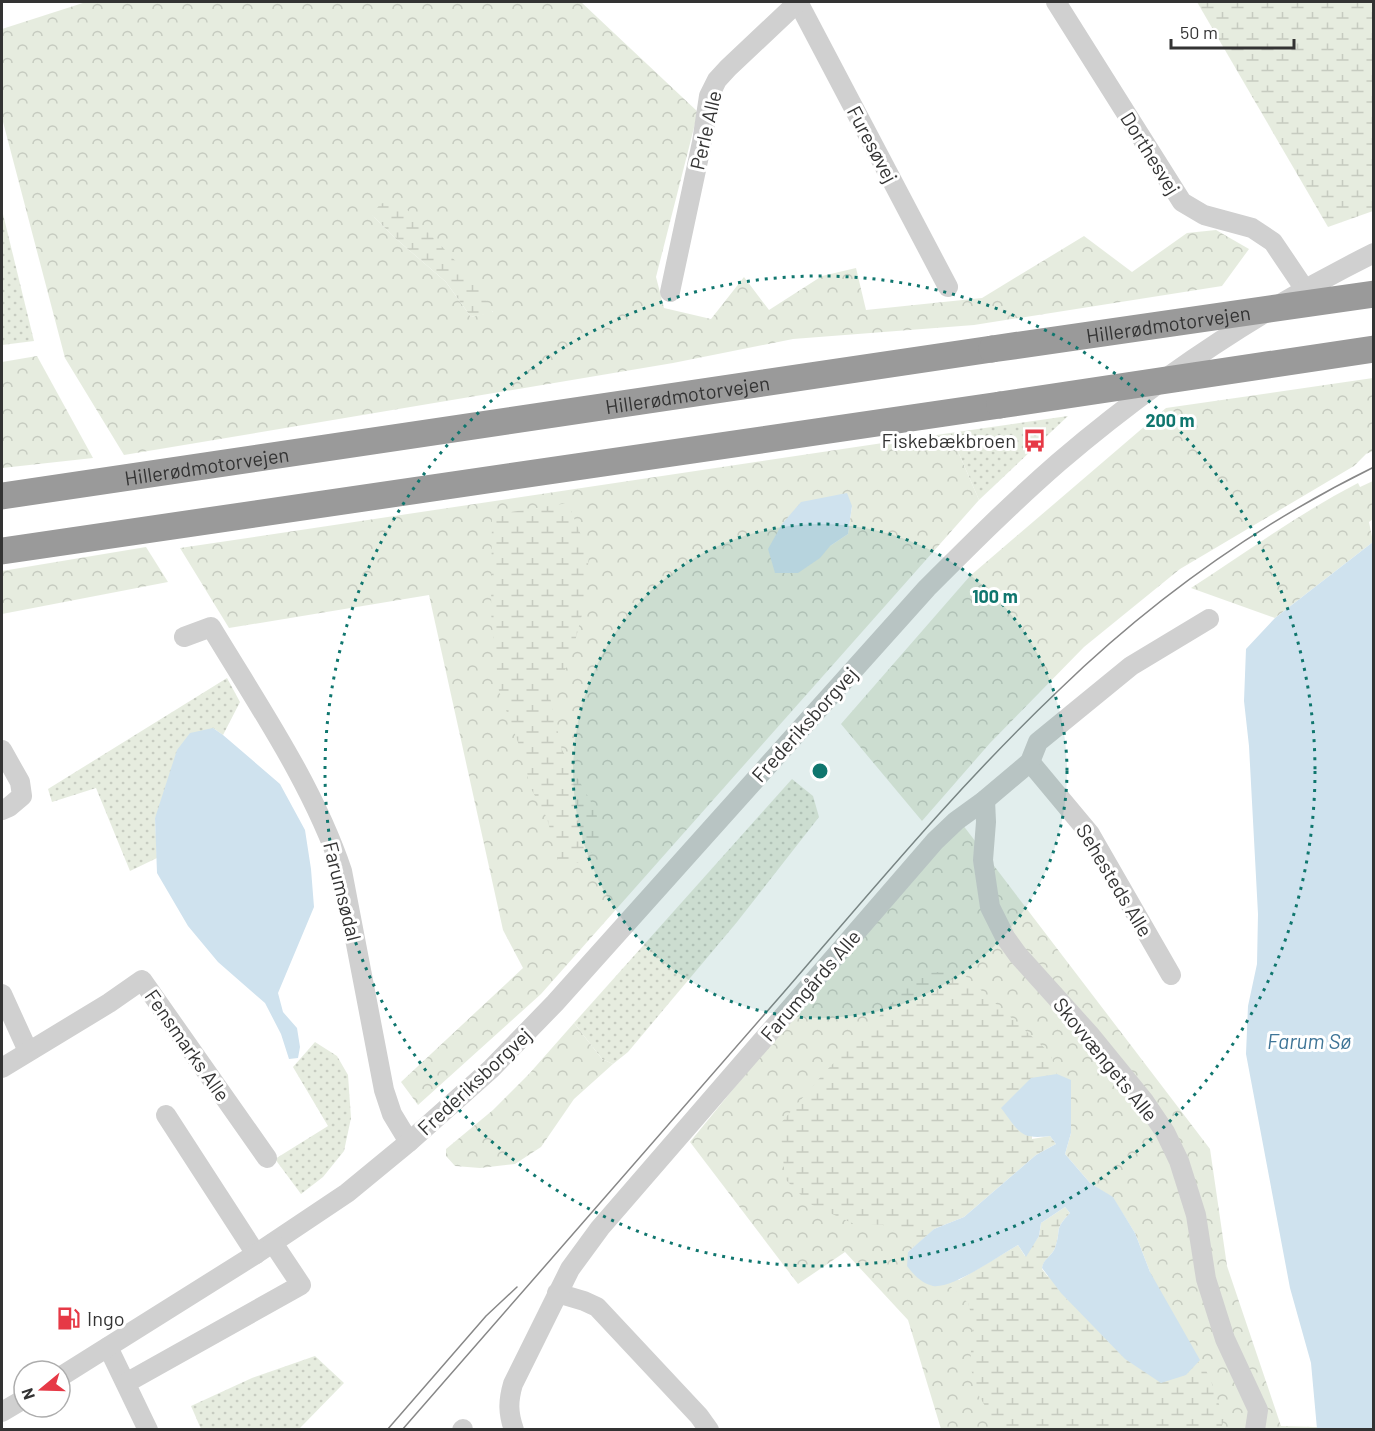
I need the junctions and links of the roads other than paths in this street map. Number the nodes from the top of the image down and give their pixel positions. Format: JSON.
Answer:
{"nodes":[{"id":1,"x":798,"y":2,"type":"edge"},
{"id":2,"x":1056,"y":2,"type":"edge"},
{"id":3,"x":1374,"y":253,"type":"edge"},
{"id":4,"x":948,"y":287,"type":"dead end"},
{"id":5,"x":1304,"y":288,"type":"junction"},
{"id":6,"x":670,"y":292,"type":"dead end"},
{"id":7,"x":1374,"y":294,"type":"edge"},
{"id":8,"x":1374,"y":349,"type":"edge"},
{"id":9,"x":2,"y":496,"type":"edge"},
{"id":10,"x":2,"y":550,"type":"edge"},
{"id":11,"x":1209,"y":619,"type":"dead end"},
{"id":12,"x":184,"y":637,"type":"dead end"},
{"id":13,"x":2,"y":750,"type":"edge"},
{"id":14,"x":1030,"y":762,"type":"junction"},
{"id":15,"x":985,"y":800,"type":"junction"},
{"id":16,"x":2,"y":810,"type":"edge"},
{"id":17,"x":1171,"y":975,"type":"dead end"},
{"id":18,"x":2,"y":994,"type":"edge"},
{"id":19,"x":28,"y":1051,"type":"junction"},
{"id":20,"x":2,"y":1068,"type":"edge"},
{"id":21,"x":166,"y":1115,"type":"dead end"},
{"id":22,"x":409,"y":1142,"type":"junction"},
{"id":23,"x":267,"y":1158,"type":"dead end"},
{"id":24,"x":273,"y":1243,"type":"junction"},
{"id":25,"x":256,"y":1254,"type":"junction"},
{"id":26,"x":557,"y":1293,"type":"junction"},
{"id":27,"x":108,"y":1347,"type":"junction"},
{"id":28,"x":72,"y":1370,"type":"edge"},
{"id":29,"x":126,"y":1383,"type":"junction"},
{"id":30,"x":148,"y":1430,"type":"edge"},
{"id":31,"x":514,"y":1430,"type":"edge"},
{"id":32,"x":709,"y":1430,"type":"edge"},
{"id":33,"x":1255,"y":1430,"type":"edge"}],
"edges":[{"from":1,"to":4,"type":"street","name":"Furesøvej"},
{"from":1,"to":6,"type":"street","name":"Perle Alle"},
{"from":2,"to":5,"type":"street","name":"Dorthesvej"},
{"from":3,"to":5,"type":"street","name":"Frederiksborgvej"},
{"from":5,"to":22,"type":"street","name":"Frederiksborgvej"},
{"from":7,"to":9,"type":"highway","name":"Hillerødmotorvejen","bridge":true},
{"from":8,"to":10,"type":"highway","bridge":true},
{"from":11,"to":14,"type":"street","name":"Farumgårds Alle"},
{"from":12,"to":22,"type":"street","name":"Farumsødal"},
{"from":13,"to":16,"type":"street"},
{"from":14,"to":15,"type":"street","name":"Farumgårds Alle"},
{"from":14,"to":17,"type":"street","name":"Sehesteds Alle"},
{"from":15,"to":26,"type":"street","name":"Farumgårds Alle"},
{"from":15,"to":33,"type":"street","name":"Skovvængets Alle"},
{"from":18,"to":19,"type":"street"},
{"from":19,"to":20,"type":"street","name":"Fensmarks Alle"},
{"from":19,"to":23,"type":"street","name":"Fensmarks Alle"},
{"from":21,"to":25,"type":"street"},
{"from":22,"to":24,"type":"street","name":"Frederiksborgvej"},
{"from":24,"to":25,"type":"street","name":"Frederiksborgvej"},
{"from":24,"to":29,"type":"street"},
{"from":25,"to":27,"type":"street","name":"Frederiksborgvej"},
{"from":26,"to":31,"type":"street","name":"Farumgårds Alle"},
{"from":26,"to":32,"type":"street"},
{"from":27,"to":28,"type":"street","name":"Frederiksborgvej"},
{"from":27,"to":29,"type":"street"},
{"from":29,"to":30,"type":"street"}]}
